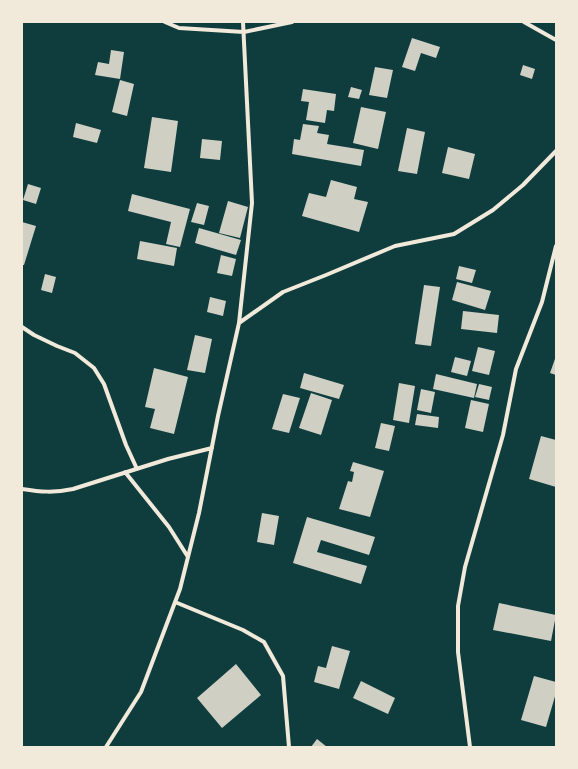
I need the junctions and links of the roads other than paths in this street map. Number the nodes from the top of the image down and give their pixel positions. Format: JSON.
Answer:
{"nodes":[{"id":1,"x":165,"y":22,"type":"edge"},
{"id":2,"x":243,"y":22,"type":"edge"},
{"id":3,"x":292,"y":22,"type":"edge"},
{"id":4,"x":524,"y":22,"type":"edge"},
{"id":5,"x":244,"y":32,"type":"junction"},
{"id":6,"x":556,"y":40,"type":"edge"},
{"id":7,"x":556,"y":151,"type":"edge"},
{"id":8,"x":556,"y":246,"type":"edge"},
{"id":9,"x":239,"y":323,"type":"junction"},
{"id":10,"x":22,"y":327,"type":"edge"},
{"id":11,"x":212,"y":448,"type":"junction"},
{"id":12,"x":137,"y":469,"type":"junction"},
{"id":13,"x":125,"y":472,"type":"junction"},
{"id":14,"x":22,"y":489,"type":"edge"},
{"id":15,"x":188,"y":557,"type":"junction"},
{"id":16,"x":175,"y":602,"type":"junction"},
{"id":17,"x":106,"y":747,"type":"edge"},
{"id":18,"x":289,"y":747,"type":"edge"},
{"id":19,"x":470,"y":747,"type":"edge"}],
"edges":[{"from":1,"to":5,"type":"street"},
{"from":2,"to":5,"type":"street"},
{"from":3,"to":5,"type":"street"},
{"from":4,"to":6,"type":"street"},
{"from":5,"to":9,"type":"street"},
{"from":7,"to":9,"type":"street"},
{"from":8,"to":19,"type":"street"},
{"from":9,"to":11,"type":"street"},
{"from":10,"to":12,"type":"street"},
{"from":11,"to":12,"type":"street"},
{"from":11,"to":15,"type":"street"},
{"from":12,"to":13,"type":"street"},
{"from":13,"to":14,"type":"street"},
{"from":13,"to":15,"type":"street"},
{"from":15,"to":16,"type":"street"},
{"from":16,"to":17,"type":"street"},
{"from":16,"to":18,"type":"street"}]}
